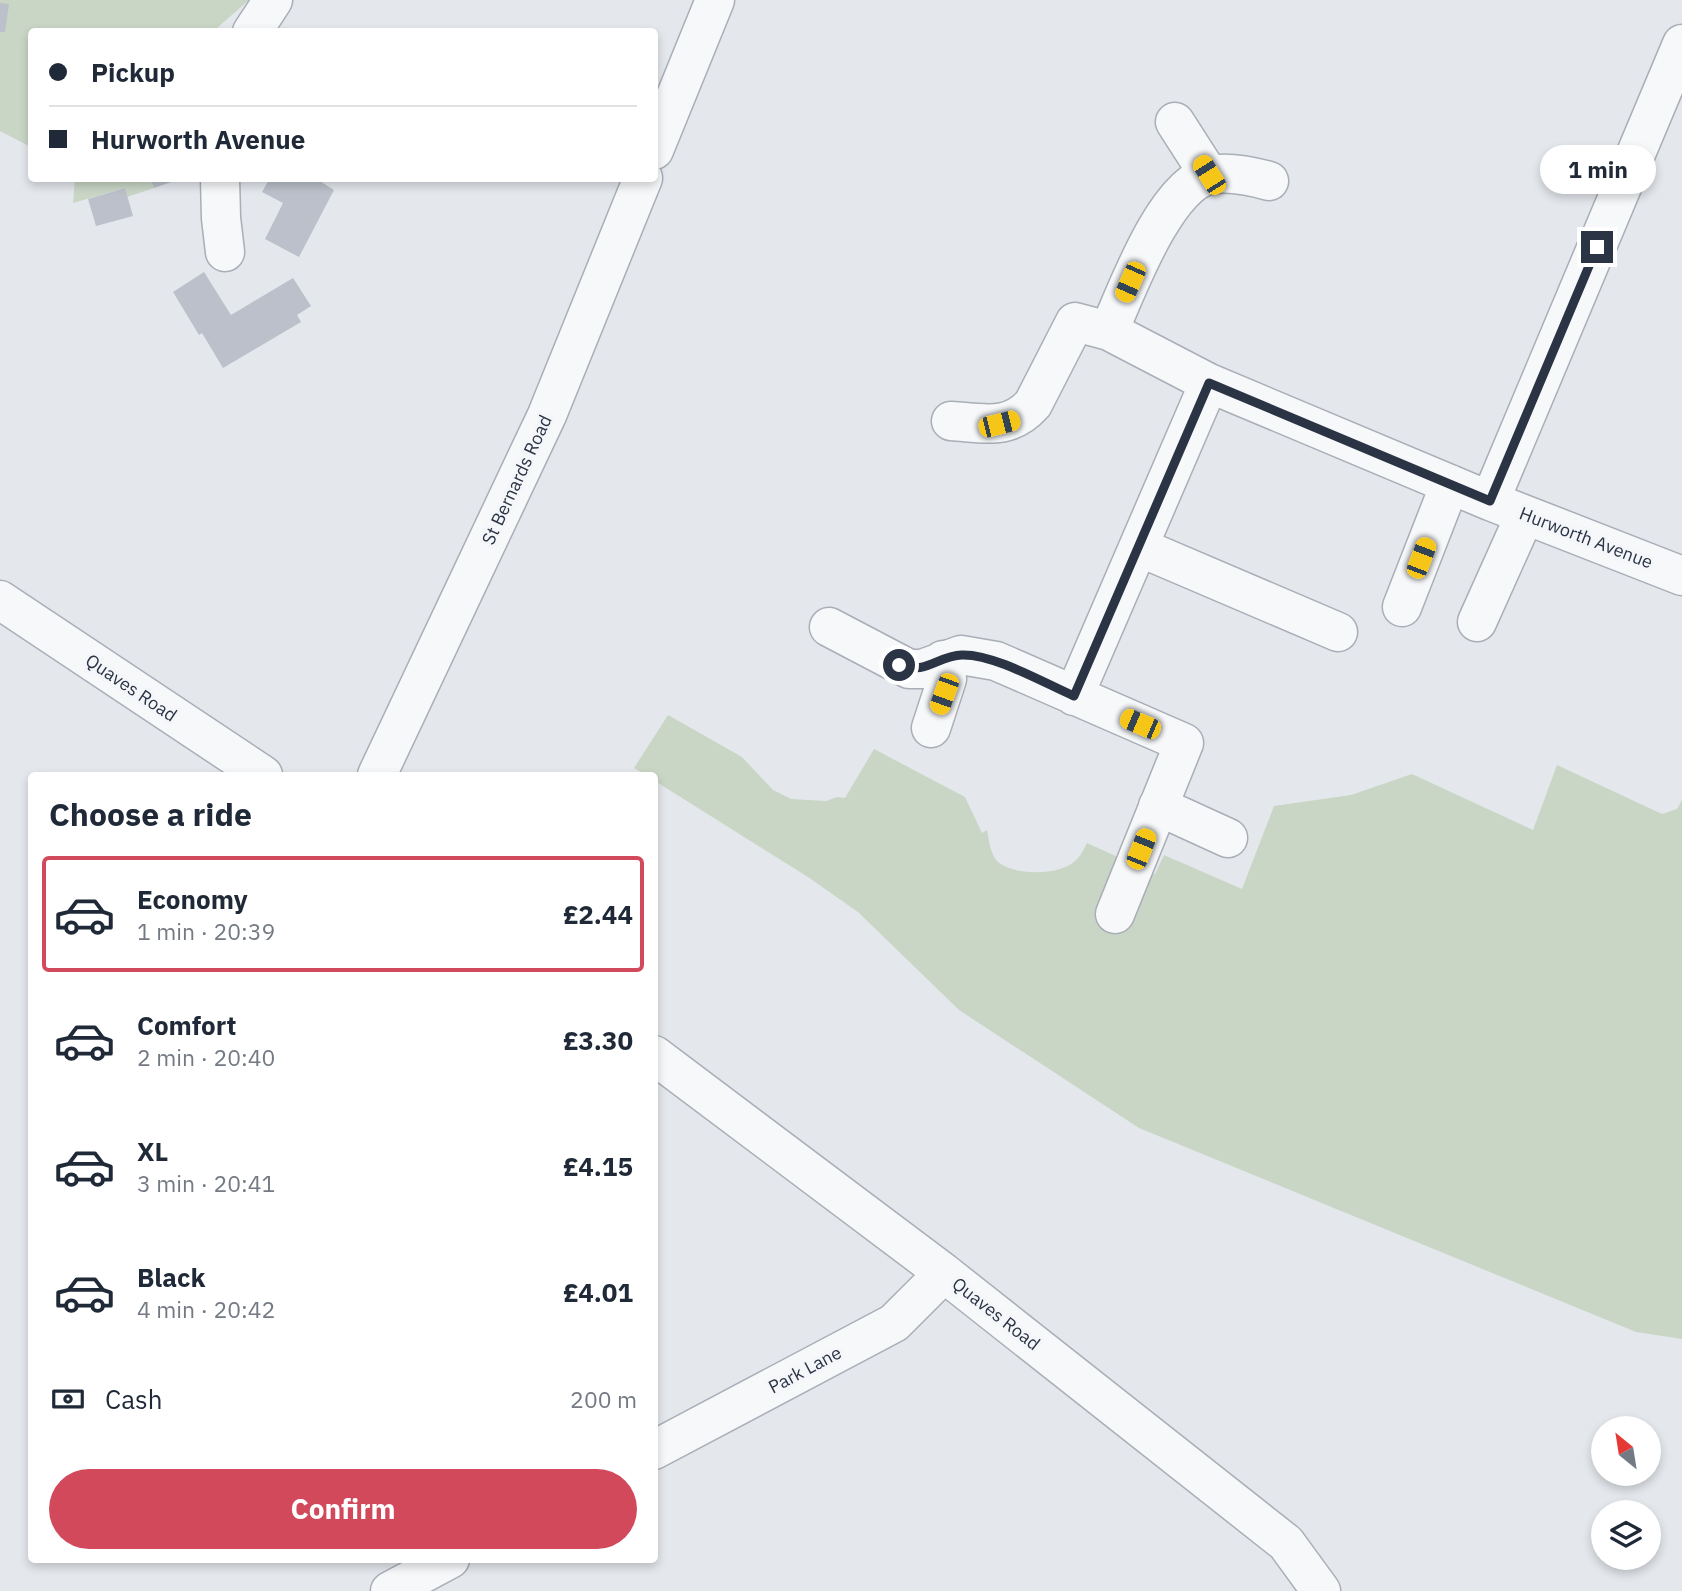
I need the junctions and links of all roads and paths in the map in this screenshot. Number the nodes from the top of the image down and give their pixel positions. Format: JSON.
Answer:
{"nodes":[{"id":1,"x":273,"y":0,"type":"edge"},
{"id":2,"x":715,"y":0,"type":"edge"},
{"id":3,"x":255,"y":28,"type":"edge"},
{"id":4,"x":1682,"y":44,"type":"edge"},
{"id":5,"x":1175,"y":121,"type":"dead end"},
{"id":6,"x":658,"y":140,"type":"edge"},
{"id":7,"x":1209,"y":175,"type":"junction"},
{"id":8,"x":1269,"y":181,"type":"dead end"},
{"id":9,"x":220,"y":182,"type":"edge"},
{"id":10,"x":641,"y":182,"type":"edge"},
{"id":11,"x":225,"y":253,"type":"dead end"},
{"id":12,"x":1092,"y":326,"type":"junction"},
{"id":13,"x":1209,"y":383,"type":"junction"},
{"id":14,"x":951,"y":421,"type":"dead end"},
{"id":15,"x":1450,"y":484,"type":"junction"},
{"id":16,"x":1490,"y":501,"type":"junction"},
{"id":17,"x":1525,"y":515,"type":"junction"},
{"id":18,"x":1139,"y":547,"type":"junction"},
{"id":19,"x":1678,"y":565,"type":"edge"},
{"id":20,"x":0,"y":600,"type":"edge"},
{"id":21,"x":1402,"y":607,"type":"dead end"},
{"id":22,"x":1477,"y":622,"type":"dead end"},
{"id":23,"x":829,"y":628,"type":"dead end"},
{"id":24,"x":1338,"y":632,"type":"dead end"},
{"id":25,"x":952,"y":657,"type":"junction"},
{"id":26,"x":1074,"y":696,"type":"junction"},
{"id":27,"x":931,"y":728,"type":"dead end"},
{"id":28,"x":258,"y":772,"type":"edge"},
{"id":29,"x":378,"y":772,"type":"edge"},
{"id":30,"x":1158,"y":806,"type":"junction"},
{"id":31,"x":1228,"y":838,"type":"dead end"},
{"id":32,"x":1115,"y":914,"type":"dead end"},
{"id":33,"x":658,"y":1058,"type":"edge"},
{"id":34,"x":944,"y":1273,"type":"junction"},
{"id":35,"x":658,"y":1448,"type":"edge"},
{"id":36,"x":442,"y":1563,"type":"edge"},
{"id":37,"x":390,"y":1591,"type":"edge"},
{"id":38,"x":1321,"y":1591,"type":"edge"}],
"edges":[{"from":1,"to":3,"type":"street"},
{"from":2,"to":6,"type":"street"},
{"from":4,"to":16,"type":"street"},
{"from":5,"to":7,"type":"street"},
{"from":7,"to":8,"type":"street"},
{"from":7,"to":12,"type":"street"},
{"from":9,"to":11,"type":"street"},
{"from":10,"to":29,"type":"street","name":"St Bernards Road"},
{"from":12,"to":13,"type":"street","name":"Hurworth Avenue"},
{"from":12,"to":14,"type":"street"},
{"from":13,"to":15,"type":"street","name":"Hurworth Avenue"},
{"from":13,"to":18,"type":"street"},
{"from":15,"to":16,"type":"street","name":"Hurworth Avenue"},
{"from":15,"to":21,"type":"street"},
{"from":16,"to":17,"type":"street","name":"Hurworth Avenue"},
{"from":17,"to":19,"type":"street","name":"Hurworth Avenue"},
{"from":17,"to":22,"type":"street"},
{"from":18,"to":24,"type":"street"},
{"from":18,"to":26,"type":"street"},
{"from":20,"to":28,"type":"street","name":"Quaves Road"},
{"from":23,"to":25,"type":"street"},
{"from":25,"to":26,"type":"street"},
{"from":25,"to":27,"type":"street"},
{"from":26,"to":30,"type":"street"},
{"from":30,"to":31,"type":"street"},
{"from":30,"to":32,"type":"street"},
{"from":33,"to":34,"type":"street","name":"Quaves Road"},
{"from":34,"to":35,"type":"street","name":"Park Lane"},
{"from":34,"to":38,"type":"street","name":"Quaves Road"},
{"from":36,"to":37,"type":"street"}]}
